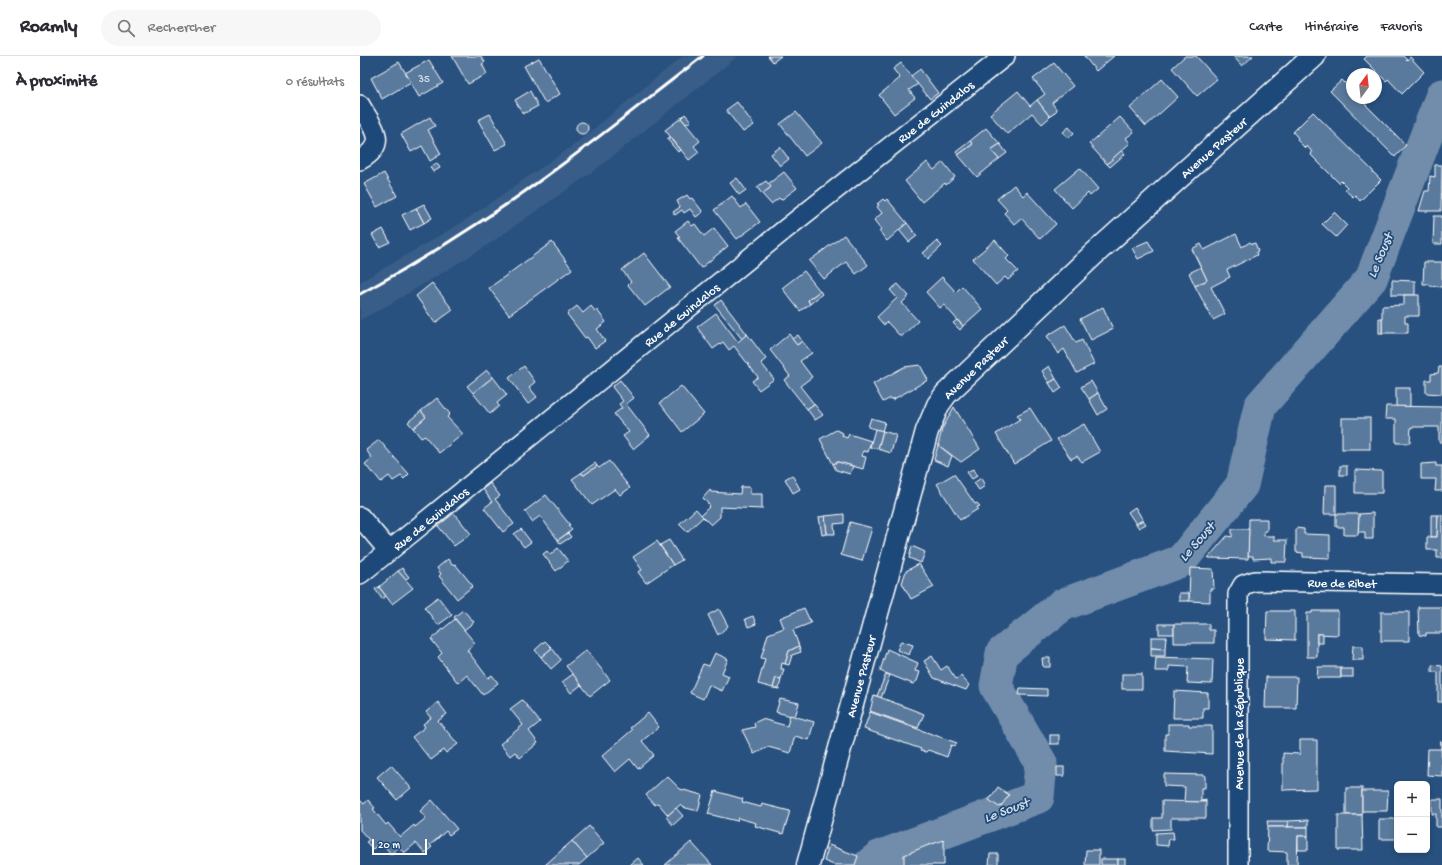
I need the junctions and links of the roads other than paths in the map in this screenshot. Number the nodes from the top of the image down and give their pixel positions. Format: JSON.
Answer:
{"nodes":[{"id":1,"x":1005,"y":56,"type":"edge"},
{"id":2,"x":1314,"y":56,"type":"edge"},
{"id":3,"x":360,"y":105,"type":"edge"},
{"id":4,"x":360,"y":160,"type":"edge"},
{"id":5,"x":360,"y":517,"type":"edge"},
{"id":6,"x":389,"y":551,"type":"junction"},
{"id":7,"x":360,"y":574,"type":"edge"},
{"id":8,"x":1442,"y":584,"type":"edge"},
{"id":9,"x":1243,"y":585,"type":"joint"},
{"id":10,"x":808,"y":865,"type":"edge"},
{"id":11,"x":1238,"y":865,"type":"edge"}],
"edges":[{"from":1,"to":6,"type":"street","name":"Rue de Guindalos"},
{"from":2,"to":10,"type":"street","name":"Avenue Pasteur"},
{"from":3,"to":4,"type":"street"},
{"from":5,"to":6,"type":"street"},
{"from":6,"to":7,"type":"street","name":"Rue de Guindalos"},
{"from":8,"to":9,"type":"street","name":"Rue de Ribet"},
{"from":9,"to":11,"type":"street","name":"Avenue de la République"}]}
